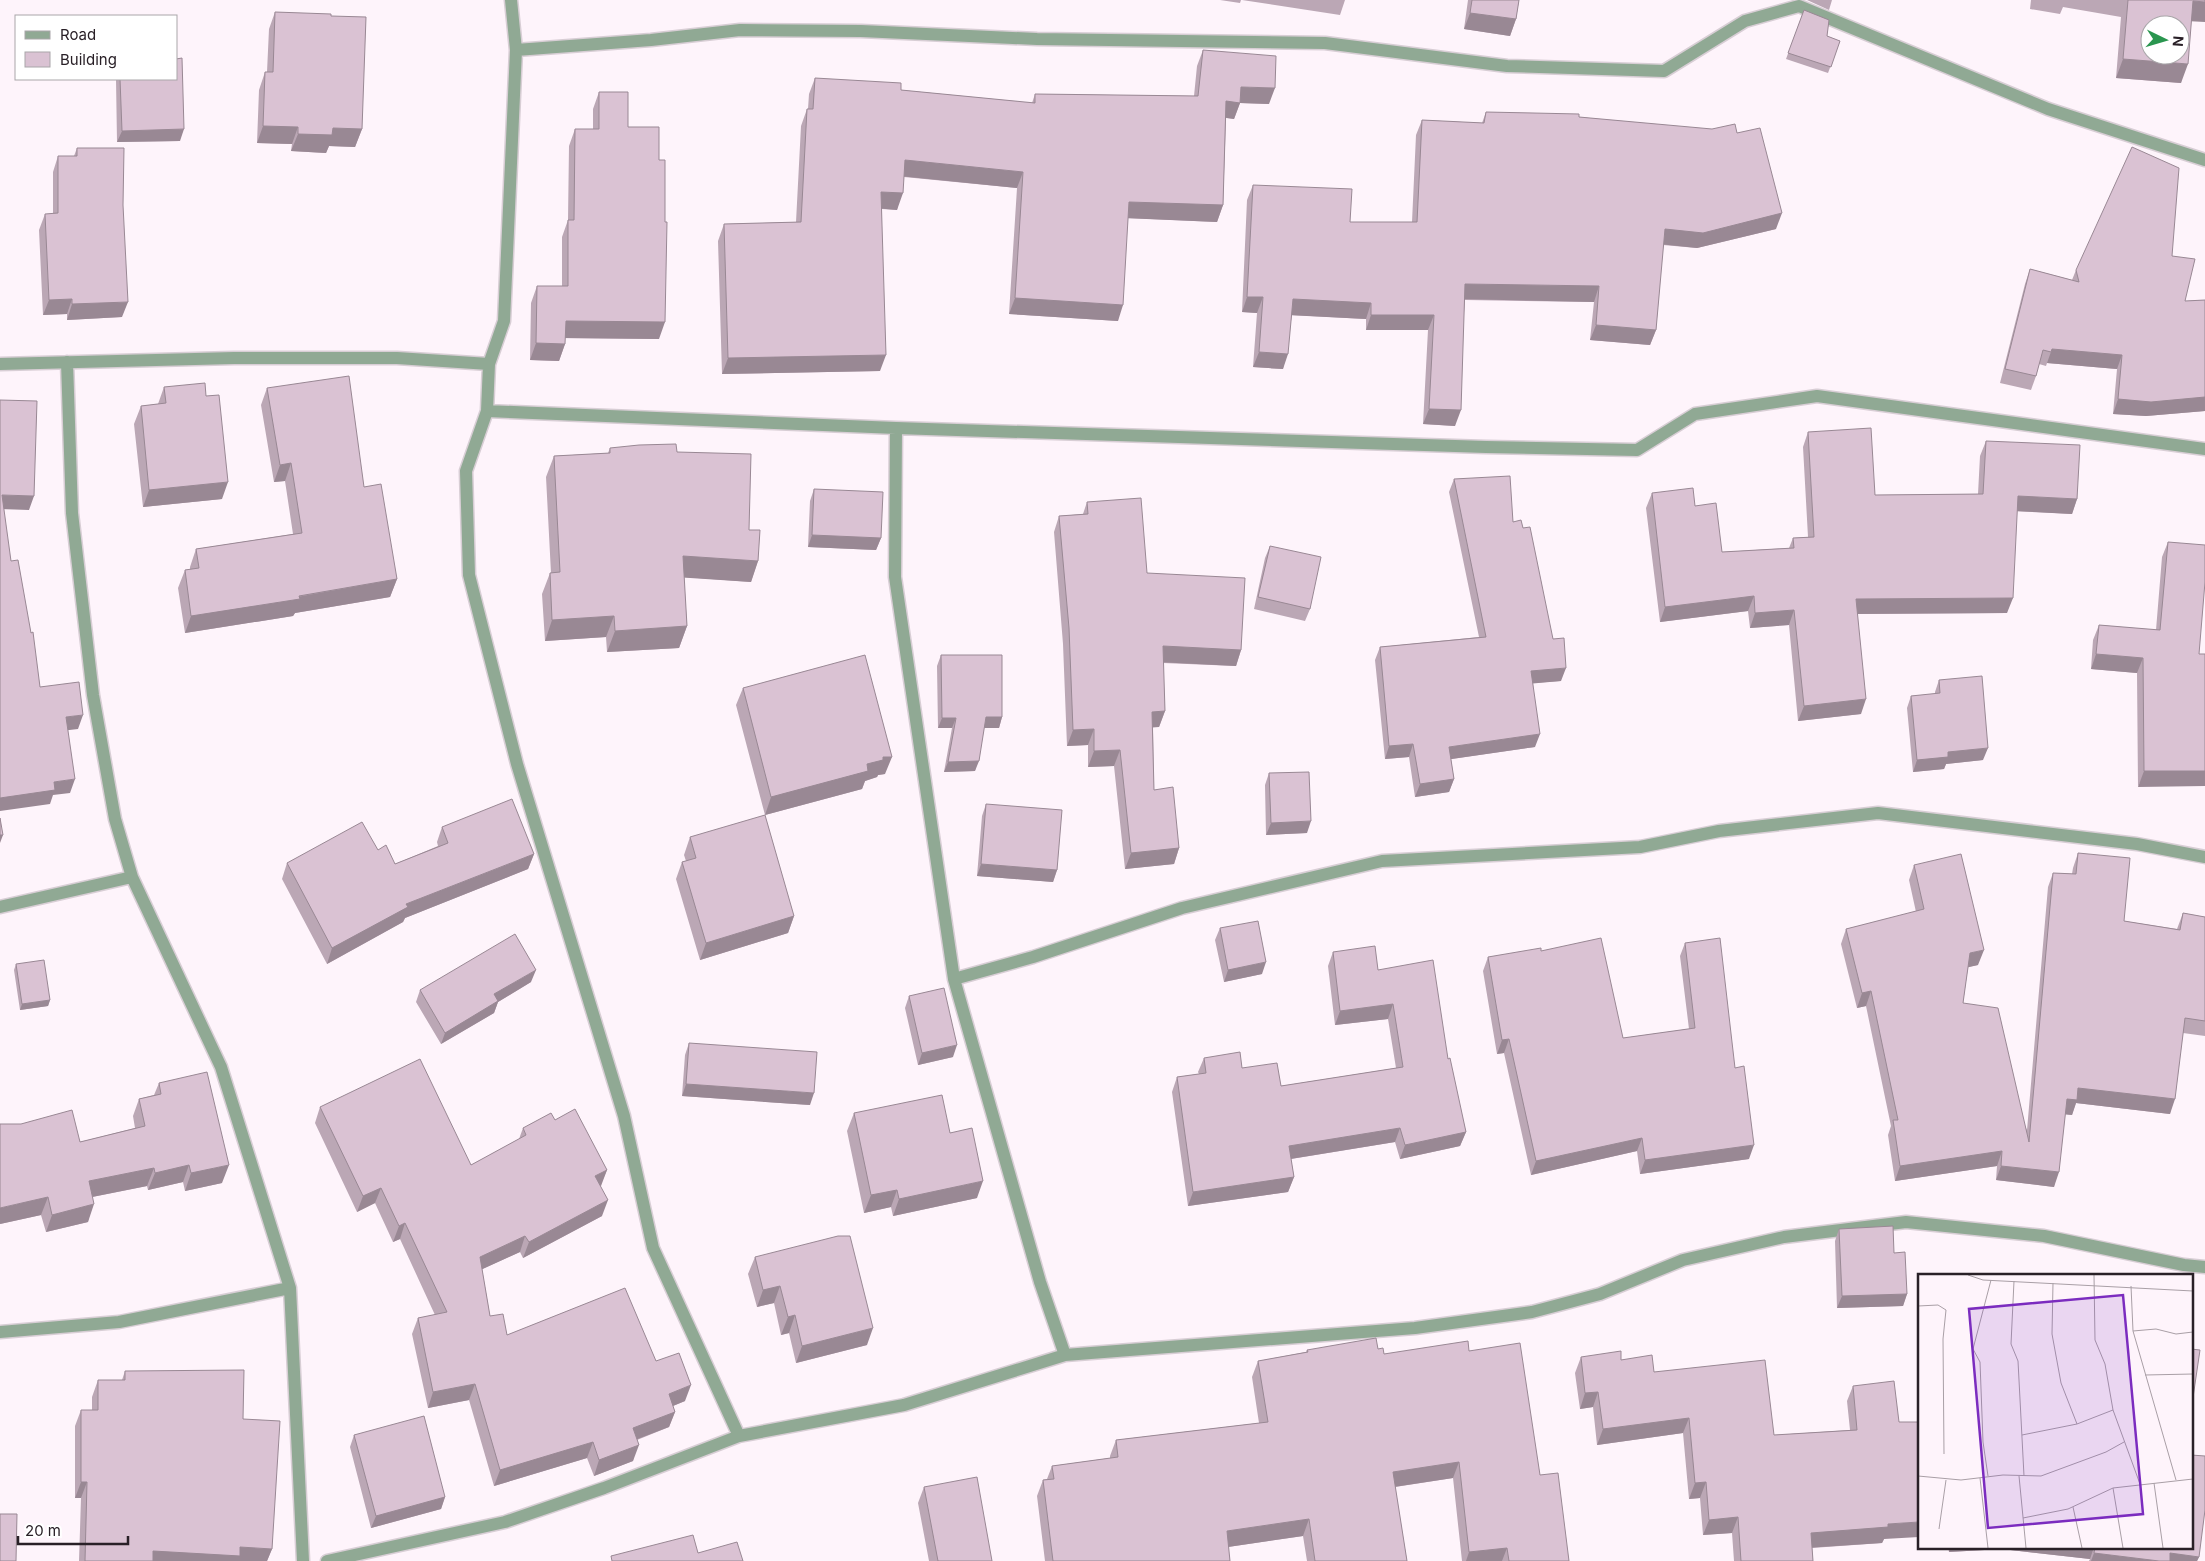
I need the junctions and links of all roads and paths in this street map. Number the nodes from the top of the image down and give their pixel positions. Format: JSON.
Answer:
{"nodes":[{"id":1,"x":511,"y":0,"type":"edge"},
{"id":2,"x":516,"y":50,"type":"junction"},
{"id":3,"x":2205,"y":160,"type":"edge"},
{"id":4,"x":67,"y":362,"type":"junction"},
{"id":5,"x":0,"y":364,"type":"edge"},
{"id":6,"x":489,"y":364,"type":"junction"},
{"id":7,"x":487,"y":411,"type":"junction"},
{"id":8,"x":896,"y":428,"type":"junction"},
{"id":9,"x":2205,"y":449,"type":"edge"},
{"id":10,"x":2205,"y":856,"type":"edge"},
{"id":11,"x":132,"y":877,"type":"junction"},
{"id":12,"x":0,"y":907,"type":"edge"},
{"id":13,"x":954,"y":979,"type":"junction"},
{"id":14,"x":2205,"y":1267,"type":"edge"},
{"id":15,"x":290,"y":1288,"type":"junction"},
{"id":16,"x":0,"y":1332,"type":"edge"},
{"id":17,"x":1065,"y":1355,"type":"junction"},
{"id":18,"x":739,"y":1436,"type":"junction"},
{"id":19,"x":303,"y":1561,"type":"edge"},
{"id":20,"x":327,"y":1561,"type":"edge"}],
"edges":[{"from":1,"to":2,"type":"street"},
{"from":2,"to":3,"type":"street"},
{"from":2,"to":6,"type":"street"},
{"from":4,"to":5,"type":"street"},
{"from":4,"to":6,"type":"street"},
{"from":4,"to":11,"type":"street"},
{"from":6,"to":7,"type":"street"},
{"from":7,"to":8,"type":"street"},
{"from":7,"to":18,"type":"street"},
{"from":8,"to":9,"type":"street"},
{"from":8,"to":13,"type":"street"},
{"from":10,"to":13,"type":"street"},
{"from":11,"to":12,"type":"street"},
{"from":11,"to":15,"type":"street"},
{"from":13,"to":17,"type":"street"},
{"from":14,"to":17,"type":"street"},
{"from":15,"to":16,"type":"street"},
{"from":15,"to":19,"type":"street"},
{"from":17,"to":18,"type":"street"},
{"from":18,"to":20,"type":"street"}]}
